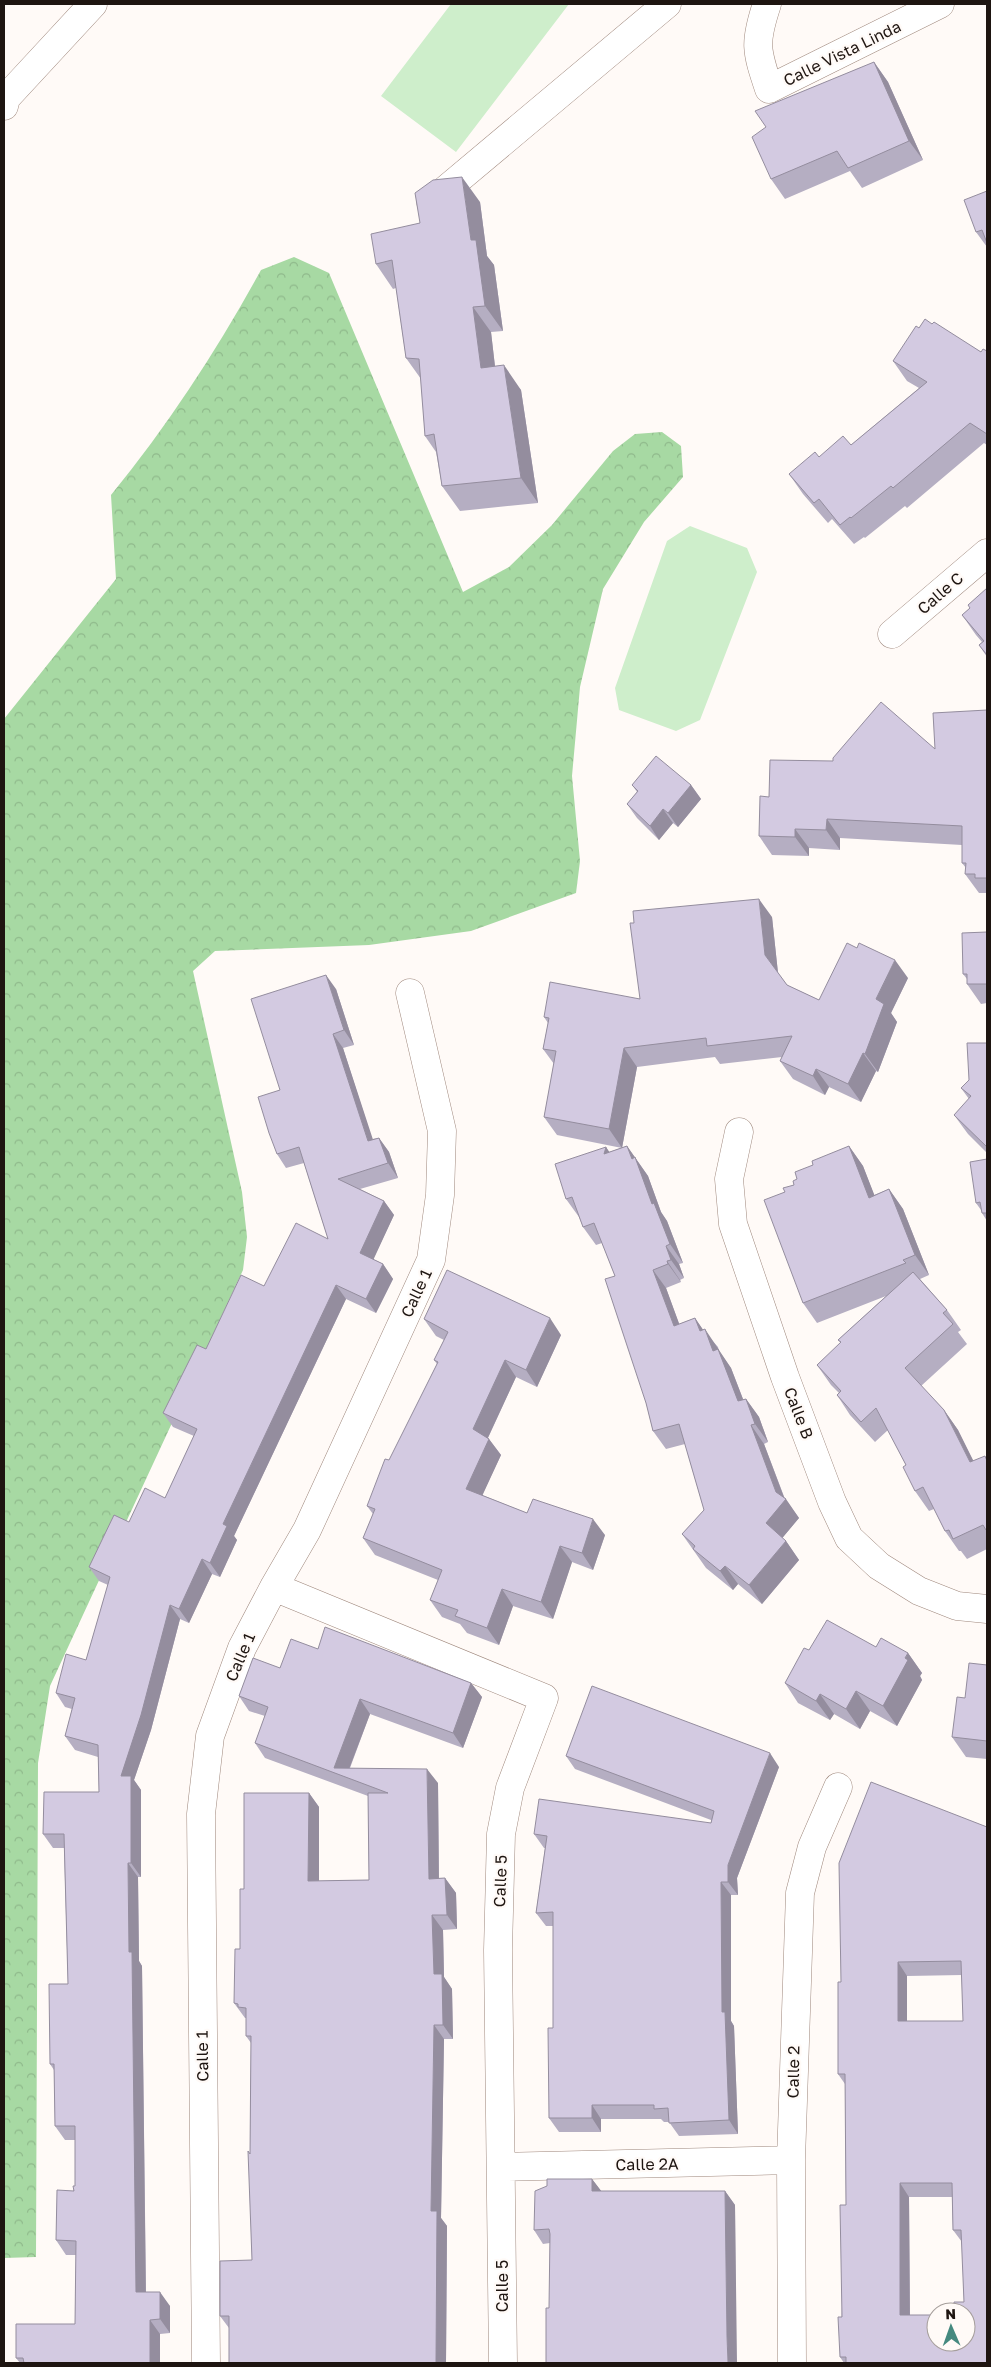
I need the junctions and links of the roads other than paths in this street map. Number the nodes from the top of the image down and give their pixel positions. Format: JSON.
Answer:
{"nodes":[{"id":1,"x":93,"y":4,"type":"edge"},
{"id":2,"x":667,"y":4,"type":"edge"},
{"id":3,"x":767,"y":4,"type":"edge"},
{"id":4,"x":940,"y":4,"type":"edge"},
{"id":5,"x":4,"y":106,"type":"edge"},
{"id":6,"x":429,"y":203,"type":"edge"},
{"id":7,"x":987,"y":553,"type":"edge"},
{"id":8,"x":892,"y":634,"type":"dead end"},
{"id":9,"x":410,"y":993,"type":"dead end"},
{"id":10,"x":739,"y":1132,"type":"dead end"},
{"id":11,"x":274,"y":1587,"type":"junction"},
{"id":12,"x":987,"y":1609,"type":"edge"},
{"id":13,"x":838,"y":1787,"type":"dead end"},
{"id":14,"x":791,"y":2160,"type":"junction"},
{"id":15,"x":502,"y":2168,"type":"junction"},
{"id":16,"x":206,"y":2363,"type":"edge"},
{"id":17,"x":503,"y":2363,"type":"edge"},
{"id":18,"x":792,"y":2363,"type":"edge"}],
"edges":[{"from":1,"to":5,"type":"street"},
{"from":2,"to":6,"type":"street"},
{"from":3,"to":4,"type":"street","name":"Calle Vista Linda"},
{"from":7,"to":8,"type":"street","name":"Calle C"},
{"from":9,"to":11,"type":"street","name":"Calle 1"},
{"from":10,"to":12,"type":"street","name":"Calle B"},
{"from":11,"to":15,"type":"street","name":"Calle 5"},
{"from":11,"to":16,"type":"street","name":"Calle 1"},
{"from":13,"to":14,"type":"street","name":"Calle 2"},
{"from":14,"to":15,"type":"street","name":"Calle 2A"},
{"from":14,"to":18,"type":"street","name":"Calle 2"},
{"from":15,"to":17,"type":"street","name":"Calle 5"}]}
